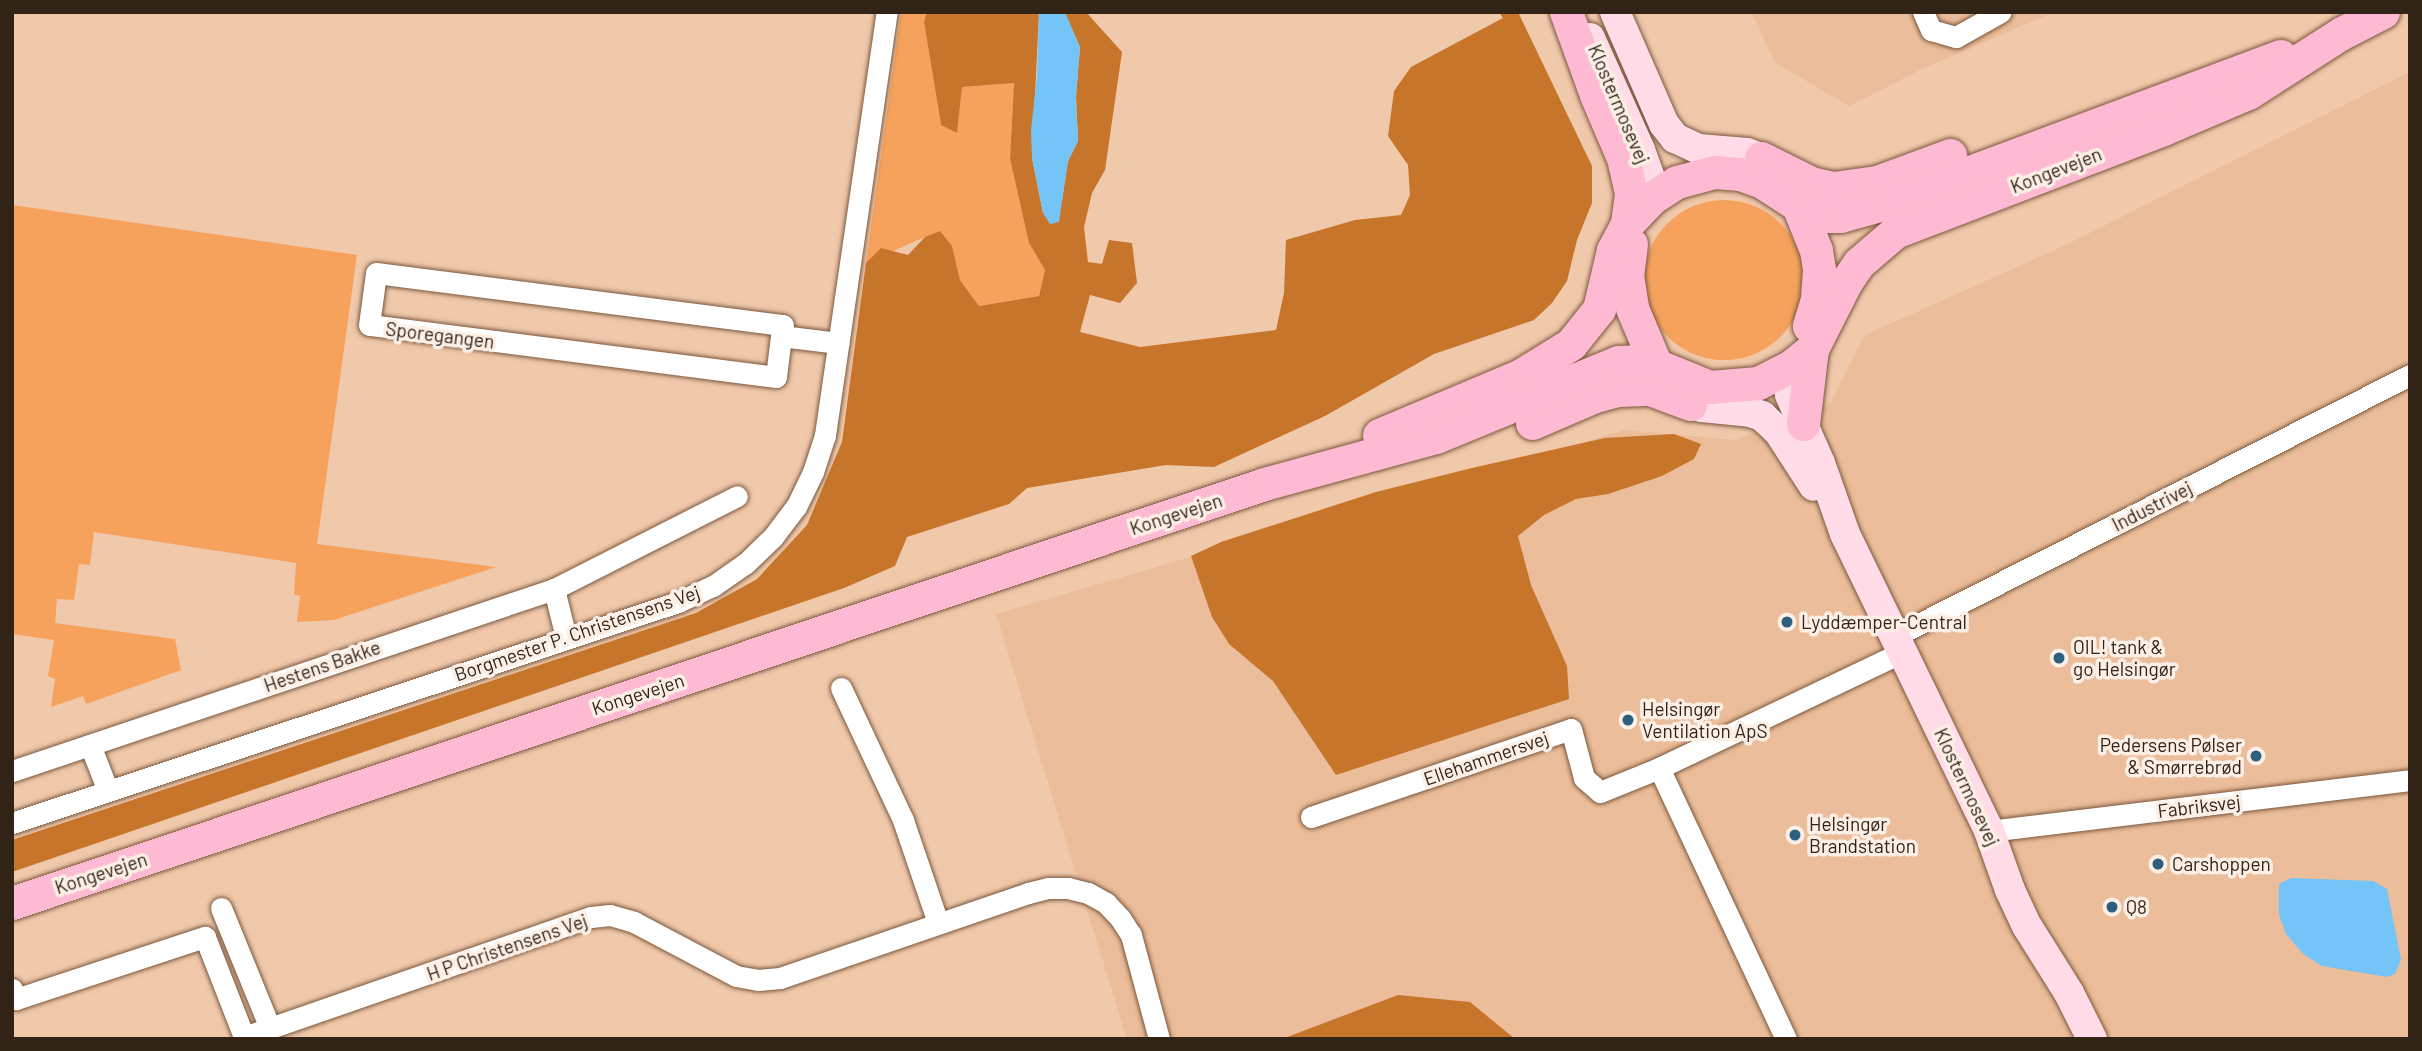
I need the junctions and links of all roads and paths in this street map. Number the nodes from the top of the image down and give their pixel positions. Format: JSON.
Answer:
{"nodes":[{"id":1,"x":887,"y":12,"type":"edge"},
{"id":2,"x":1566,"y":12,"type":"edge"},
{"id":3,"x":1579,"y":12,"type":"edge"},
{"id":4,"x":1615,"y":12,"type":"edge"},
{"id":5,"x":1923,"y":12,"type":"edge"},
{"id":6,"x":2001,"y":12,"type":"edge"},
{"id":7,"x":2383,"y":12,"type":"edge"},
{"id":8,"x":2342,"y":33,"type":"junction"},
{"id":9,"x":2112,"y":118,"type":"junction"},
{"id":10,"x":1761,"y":158,"type":"junction"},
{"id":11,"x":1652,"y":198,"type":"junction"},
{"id":12,"x":1799,"y":208,"type":"junction"},
{"id":13,"x":1627,"y":224,"type":"junction"},
{"id":14,"x":781,"y":336,"type":"junction"},
{"id":15,"x":839,"y":344,"type":"junction"},
{"id":16,"x":1801,"y":358,"type":"junction"},
{"id":17,"x":1656,"y":365,"type":"junction"},
{"id":18,"x":2410,"y":375,"type":"edge"},
{"id":19,"x":1690,"y":404,"type":"junction"},
{"id":20,"x":1803,"y":424,"type":"joint"},
{"id":21,"x":1264,"y":484,"type":"junction"},
{"id":22,"x":737,"y":496,"type":"dead end"},
{"id":23,"x":1845,"y":534,"type":"junction"},
{"id":24,"x":554,"y":589,"type":"junction"},
{"id":25,"x":566,"y":638,"type":"junction"},
{"id":26,"x":1898,"y":644,"type":"junction"},
{"id":27,"x":841,"y":688,"type":"dead end"},
{"id":28,"x":90,"y":745,"type":"junction"},
{"id":29,"x":1659,"y":768,"type":"junction"},
{"id":30,"x":12,"y":771,"type":"edge"},
{"id":31,"x":2410,"y":780,"type":"edge"},
{"id":32,"x":108,"y":791,"type":"junction"},
{"id":33,"x":1311,"y":817,"type":"dead end"},
{"id":34,"x":12,"y":823,"type":"edge"},
{"id":35,"x":1989,"y":831,"type":"junction"},
{"id":36,"x":12,"y":903,"type":"edge"},
{"id":37,"x":221,"y":908,"type":"dead end"},
{"id":38,"x":938,"y":923,"type":"junction"},
{"id":39,"x":12,"y":989,"type":"edge"},
{"id":40,"x":270,"y":1028,"type":"junction"},
{"id":41,"x":1159,"y":1039,"type":"edge"},
{"id":42,"x":1786,"y":1039,"type":"edge"},
{"id":43,"x":2092,"y":1039,"type":"edge"}],
"edges":[{"from":1,"to":15,"type":"street","name":"Borgmester P. Christensens Vej"},
{"from":2,"to":13,"type":"main road"},
{"from":3,"to":11,"type":"main road","name":"Klostermosevej"},
{"from":4,"to":10,"type":"main road","name":"Klostermosevej"},
{"from":5,"to":6,"type":"street"},
{"from":7,"to":8,"type":"main road","name":"Kongevejen"},
{"from":8,"to":9,"type":"main road","name":"Kongevejen"},
{"from":8,"to":16,"type":"main road","name":"Kongevejen"},
{"from":9,"to":10,"type":"main road"},
{"from":9,"to":12,"type":"main road","name":"Kongevejen"},
{"from":10,"to":12,"type":"main road"},
{"from":11,"to":12,"type":"main road"},
{"from":11,"to":13,"type":"main road"},
{"from":11,"to":17,"type":"main road"},
{"from":12,"to":16,"type":"main road"},
{"from":13,"to":21,"type":"main road","name":"Kongevejen"},
{"from":14,"to":14,"type":"street","name":"Sporegangen"},
{"from":14,"to":15,"type":"street","name":"Sporegangen"},
{"from":15,"to":25,"type":"street","name":"Borgmester P. Christensens Vej"},
{"from":16,"to":17,"type":"main road"},
{"from":16,"to":20,"type":"main road"},
{"from":17,"to":19,"type":"main road"},
{"from":17,"to":21,"type":"main road","name":"Kongevejen"},
{"from":18,"to":26,"type":"street","name":"Industrivej"},
{"from":19,"to":21,"type":"main road"},
{"from":19,"to":23,"type":"main road","name":"Klostermosevej"},
{"from":20,"to":23,"type":"main road","name":"Klostermosevej"},
{"from":21,"to":36,"type":"main road","name":"Kongevejen"},
{"from":22,"to":24,"type":"street","name":"Hestens Bakke"},
{"from":23,"to":26,"type":"main road","name":"Klostermosevej"},
{"from":24,"to":25,"type":"street"},
{"from":24,"to":28,"type":"street","name":"Hestens Bakke"},
{"from":25,"to":32,"type":"street","name":"Borgmester P. Christensens Vej"},
{"from":26,"to":29,"type":"street","name":"Ellehammersvej"},
{"from":26,"to":35,"type":"main road","name":"Klostermosevej"},
{"from":27,"to":38,"type":"street"},
{"from":28,"to":30,"type":"street","name":"Hestens Bakke"},
{"from":28,"to":32,"type":"street"},
{"from":29,"to":33,"type":"street","name":"Ellehammersvej"},
{"from":29,"to":42,"type":"street"},
{"from":31,"to":35,"type":"street","name":"Fabriksvej"},
{"from":32,"to":34,"type":"street","name":"Borgmester P. Christensens Vej"},
{"from":35,"to":43,"type":"main road","name":"Klostermosevej"},
{"from":37,"to":40,"type":"street"},
{"from":38,"to":40,"type":"street","name":"H P Christensens Vej"},
{"from":38,"to":41,"type":"street","name":"H P Christensens Vej"},
{"from":39,"to":40,"type":"street","name":"H P Christensens Vej"}]}
